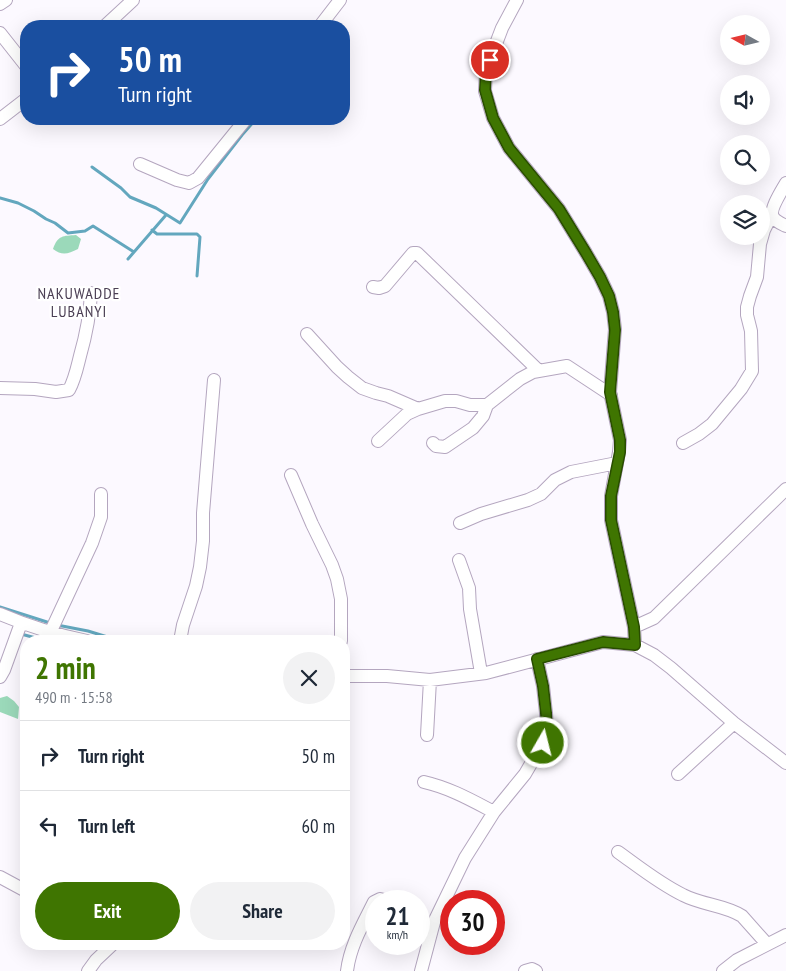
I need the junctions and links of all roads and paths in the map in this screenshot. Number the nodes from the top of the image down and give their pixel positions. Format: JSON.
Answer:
{"nodes":[{"id":1,"x":6,"y":0,"type":"edge"},
{"id":2,"x":133,"y":0,"type":"edge"},
{"id":3,"x":340,"y":0,"type":"edge"},
{"id":4,"x":517,"y":0,"type":"edge"},
{"id":5,"x":0,"y":4,"type":"edge"},
{"id":6,"x":115,"y":20,"type":"edge"},
{"id":7,"x":325,"y":20,"type":"edge"},
{"id":8,"x":0,"y":33,"type":"edge"},
{"id":9,"x":20,"y":58,"type":"edge"},
{"id":10,"x":20,"y":103,"type":"edge"},
{"id":11,"x":0,"y":118,"type":"edge"},
{"id":12,"x":241,"y":125,"type":"edge"},
{"id":13,"x":140,"y":164,"type":"dead end"},
{"id":14,"x":786,"y":183,"type":"edge"},
{"id":15,"x":772,"y":214,"type":"junction"},
{"id":16,"x":786,"y":226,"type":"edge"},
{"id":17,"x":373,"y":288,"type":"dead end"},
{"id":18,"x":91,"y":293,"type":"dead end"},
{"id":19,"x":307,"y":334,"type":"dead end"},
{"id":20,"x":539,"y":371,"type":"junction"},
{"id":21,"x":214,"y":380,"type":"dead end"},
{"id":22,"x":0,"y":388,"type":"edge"},
{"id":23,"x":611,"y":395,"type":"junction"},
{"id":24,"x":487,"y":405,"type":"junction"},
{"id":25,"x":418,"y":408,"type":"junction"},
{"id":26,"x":378,"y":441,"type":"dead end"},
{"id":27,"x":433,"y":443,"type":"dead end"},
{"id":28,"x":683,"y":444,"type":"dead end"},
{"id":29,"x":617,"y":463,"type":"junction"},
{"id":30,"x":292,"y":476,"type":"dead end"},
{"id":31,"x":786,"y":489,"type":"edge"},
{"id":32,"x":102,"y":494,"type":"dead end"},
{"id":33,"x":460,"y":523,"type":"dead end"},
{"id":34,"x":459,"y":560,"type":"dead end"},
{"id":35,"x":0,"y":614,"type":"edge"},
{"id":36,"x":21,"y":623,"type":"junction"},
{"id":37,"x":634,"y":627,"type":"junction"},
{"id":38,"x":50,"y":633,"type":"junction"},
{"id":39,"x":59,"y":635,"type":"edge"},
{"id":40,"x":181,"y":635,"type":"edge"},
{"id":41,"x":340,"y":635,"type":"edge"},
{"id":42,"x":635,"y":645,"type":"junction"},
{"id":43,"x":537,"y":659,"type":"junction"},
{"id":44,"x":481,"y":674,"type":"junction"},
{"id":45,"x":350,"y":676,"type":"edge"},
{"id":46,"x":0,"y":677,"type":"edge"},
{"id":47,"x":430,"y":680,"type":"junction"},
{"id":48,"x":734,"y":723,"type":"junction"},
{"id":49,"x":427,"y":735,"type":"dead end"},
{"id":50,"x":786,"y":762,"type":"edge"},
{"id":51,"x":678,"y":774,"type":"dead end"},
{"id":52,"x":424,"y":782,"type":"dead end"},
{"id":53,"x":494,"y":812,"type":"junction"},
{"id":54,"x":618,"y":852,"type":"dead end"},
{"id":55,"x":0,"y":877,"type":"edge"},
{"id":56,"x":20,"y":889,"type":"edge"},
{"id":57,"x":365,"y":921,"type":"edge"},
{"id":58,"x":786,"y":935,"type":"edge"},
{"id":59,"x":767,"y":944,"type":"junction"},
{"id":60,"x":107,"y":950,"type":"edge"},
{"id":61,"x":88,"y":971,"type":"edge"},
{"id":62,"x":347,"y":971,"type":"edge"},
{"id":63,"x":421,"y":971,"type":"edge"},
{"id":64,"x":526,"y":971,"type":"edge"},
{"id":65,"x":536,"y":971,"type":"edge"},
{"id":66,"x":724,"y":971,"type":"edge"}],
"edges":[{"from":1,"to":5,"type":"street"},
{"from":2,"to":6,"type":"street"},
{"from":3,"to":7,"type":"street"},
{"from":4,"to":23,"type":"street"},
{"from":8,"to":9,"type":"street"},
{"from":10,"to":11,"type":"street"},
{"from":12,"to":13,"type":"street"},
{"from":14,"to":15,"type":"street"},
{"from":15,"to":16,"type":"street"},
{"from":15,"to":28,"type":"street"},
{"from":17,"to":20,"type":"street"},
{"from":18,"to":22,"type":"street"},
{"from":19,"to":25,"type":"street"},
{"from":20,"to":23,"type":"street"},
{"from":20,"to":24,"type":"street"},
{"from":21,"to":40,"type":"street"},
{"from":23,"to":29,"type":"street"},
{"from":24,"to":25,"type":"street"},
{"from":24,"to":27,"type":"street"},
{"from":25,"to":26,"type":"street"},
{"from":29,"to":33,"type":"street"},
{"from":29,"to":37,"type":"street"},
{"from":30,"to":41,"type":"street"},
{"from":31,"to":37,"type":"street"},
{"from":32,"to":38,"type":"street"},
{"from":34,"to":44,"type":"street"},
{"from":35,"to":36,"type":"street"},
{"from":36,"to":38,"type":"street"},
{"from":36,"to":46,"type":"street"},
{"from":37,"to":42,"type":"street"},
{"from":38,"to":39,"type":"street"},
{"from":42,"to":43,"type":"street"},
{"from":42,"to":48,"type":"street"},
{"from":43,"to":44,"type":"street"},
{"from":43,"to":53,"type":"street"},
{"from":44,"to":47,"type":"street"},
{"from":45,"to":47,"type":"street"},
{"from":47,"to":49,"type":"street"},
{"from":48,"to":50,"type":"street"},
{"from":48,"to":51,"type":"street"},
{"from":52,"to":53,"type":"street"},
{"from":53,"to":63,"type":"street"},
{"from":54,"to":59,"type":"street"},
{"from":55,"to":56,"type":"street"},
{"from":57,"to":62,"type":"street"},
{"from":58,"to":59,"type":"street"},
{"from":59,"to":66,"type":"street"},
{"from":60,"to":61,"type":"street"},
{"from":64,"to":65,"type":"street"}]}
